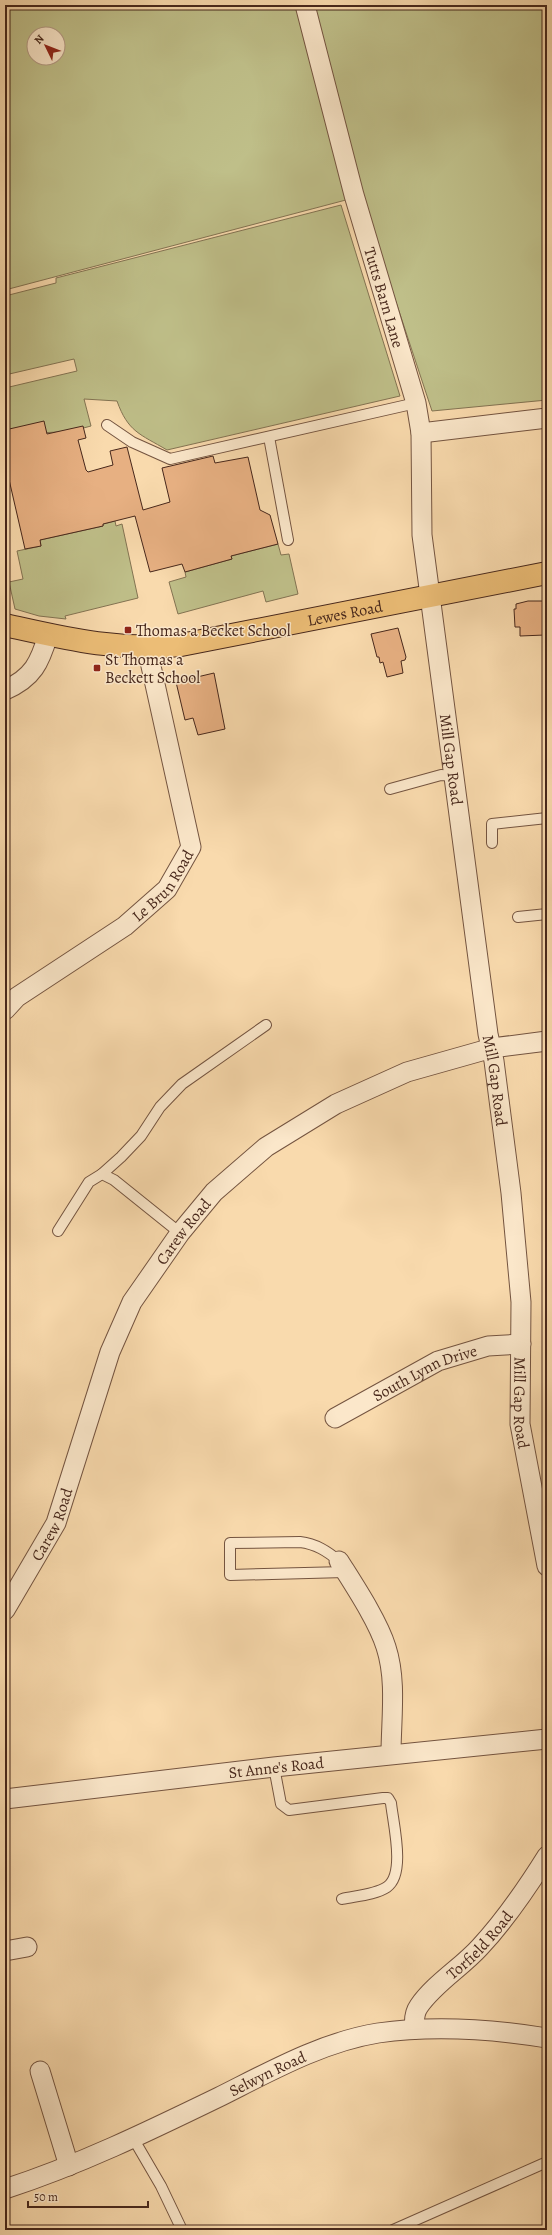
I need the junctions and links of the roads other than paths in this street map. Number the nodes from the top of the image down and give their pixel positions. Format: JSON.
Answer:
{"nodes":[{"id":1,"x":305,"y":5,"type":"edge"},
{"id":2,"x":416,"y":403,"type":"junction"},
{"id":3,"x":547,"y":418,"type":"edge"},
{"id":4,"x":107,"y":425,"type":"dead end"},
{"id":5,"x":421,"y":433,"type":"junction"},
{"id":6,"x":269,"y":437,"type":"junction"},
{"id":7,"x":288,"y":540,"type":"dead end"},
{"id":8,"x":547,"y":573,"type":"edge"},
{"id":9,"x":429,"y":595,"type":"junction"},
{"id":10,"x":5,"y":625,"type":"edge"},
{"id":11,"x":48,"y":635,"type":"junction"},
{"id":12,"x":147,"y":648,"type":"junction"},
{"id":13,"x":5,"y":690,"type":"edge"},
{"id":14,"x":455,"y":776,"type":"junction"},
{"id":15,"x":390,"y":788,"type":"dead end"},
{"id":16,"x":547,"y":818,"type":"edge"},
{"id":17,"x":492,"y":843,"type":"dead end"},
{"id":18,"x":547,"y":914,"type":"edge"},
{"id":19,"x":518,"y":917,"type":"dead end"},
{"id":20,"x":5,"y":1010,"type":"edge"},
{"id":21,"x":266,"y":1025,"type":"dead end"},
{"id":22,"x":547,"y":1041,"type":"edge"},
{"id":23,"x":492,"y":1048,"type":"junction"},
{"id":24,"x":102,"y":1174,"type":"junction"},
{"id":25,"x":58,"y":1231,"type":"dead end"},
{"id":26,"x":180,"y":1233,"type":"junction"},
{"id":27,"x":521,"y":1344,"type":"junction"},
{"id":28,"x":334,"y":1418,"type":"dead end"},
{"id":29,"x":547,"y":1566,"type":"edge"},
{"id":30,"x":342,"y":1567,"type":"junction"},
{"id":31,"x":5,"y":1610,"type":"edge"},
{"id":32,"x":547,"y":1739,"type":"edge"},
{"id":33,"x":391,"y":1754,"type":"junction"},
{"id":34,"x":274,"y":1767,"type":"junction"},
{"id":35,"x":5,"y":1799,"type":"edge"},
{"id":36,"x":547,"y":1856,"type":"edge"},
{"id":37,"x":342,"y":1899,"type":"dead end"},
{"id":38,"x":27,"y":1946,"type":"dead end"},
{"id":39,"x":5,"y":1951,"type":"edge"},
{"id":40,"x":414,"y":2030,"type":"junction"},
{"id":41,"x":547,"y":2038,"type":"edge"},
{"id":42,"x":40,"y":2071,"type":"dead end"},
{"id":43,"x":133,"y":2138,"type":"junction"},
{"id":44,"x":547,"y":2162,"type":"edge"},
{"id":45,"x":69,"y":2166,"type":"junction"},
{"id":46,"x":5,"y":2189,"type":"edge"},
{"id":47,"x":182,"y":2230,"type":"edge"},
{"id":48,"x":394,"y":2230,"type":"edge"}],
"edges":[{"from":1,"to":2,"type":"street","name":"Tutts Barn Lane"},
{"from":2,"to":5,"type":"street","name":"Tutts Barn Lane"},
{"from":2,"to":6,"type":"lane"},
{"from":3,"to":5,"type":"street"},
{"from":4,"to":6,"type":"lane"},
{"from":5,"to":9,"type":"street","name":"Tutts Barn Lane"},
{"from":6,"to":7,"type":"lane"},
{"from":8,"to":9,"type":"main road","name":"Lewes Road"},
{"from":9,"to":12,"type":"main road","name":"Lewes Road"},
{"from":9,"to":14,"type":"street","name":"Mill Gap Road"},
{"from":10,"to":11,"type":"main road","name":"Lewes Road"},
{"from":11,"to":12,"type":"main road","name":"Lewes Road"},
{"from":11,"to":13,"type":"street"},
{"from":12,"to":20,"type":"street","name":"Le Brun Road"},
{"from":14,"to":15,"type":"lane"},
{"from":14,"to":23,"type":"street","name":"Mill Gap Road"},
{"from":16,"to":17,"type":"lane"},
{"from":18,"to":19,"type":"lane"},
{"from":21,"to":24,"type":"lane"},
{"from":22,"to":23,"type":"street","name":"Carew Road"},
{"from":23,"to":26,"type":"street","name":"Carew Road"},
{"from":23,"to":27,"type":"street","name":"Mill Gap Road"},
{"from":24,"to":25,"type":"lane"},
{"from":24,"to":26,"type":"lane"},
{"from":26,"to":31,"type":"street","name":"Carew Road"},
{"from":27,"to":28,"type":"street","name":"South Lynn Drive"},
{"from":27,"to":29,"type":"street","name":"Mill Gap Road"},
{"from":30,"to":30,"type":"lane"},
{"from":30,"to":33,"type":"street"},
{"from":32,"to":33,"type":"street","name":"St Anne's Road"},
{"from":33,"to":34,"type":"street","name":"St Anne's Road"},
{"from":34,"to":35,"type":"street","name":"St Anne's Road"},
{"from":34,"to":37,"type":"lane"},
{"from":36,"to":40,"type":"street","name":"Torfield Road"},
{"from":38,"to":39,"type":"street"},
{"from":40,"to":41,"type":"street","name":"Selwyn Road"},
{"from":40,"to":43,"type":"street","name":"Selwyn Road"},
{"from":42,"to":45,"type":"street"},
{"from":43,"to":45,"type":"street","name":"Selwyn Road"},
{"from":43,"to":47,"type":"lane"},
{"from":44,"to":48,"type":"lane"},
{"from":45,"to":46,"type":"street","name":"Selwyn Road"}]}
